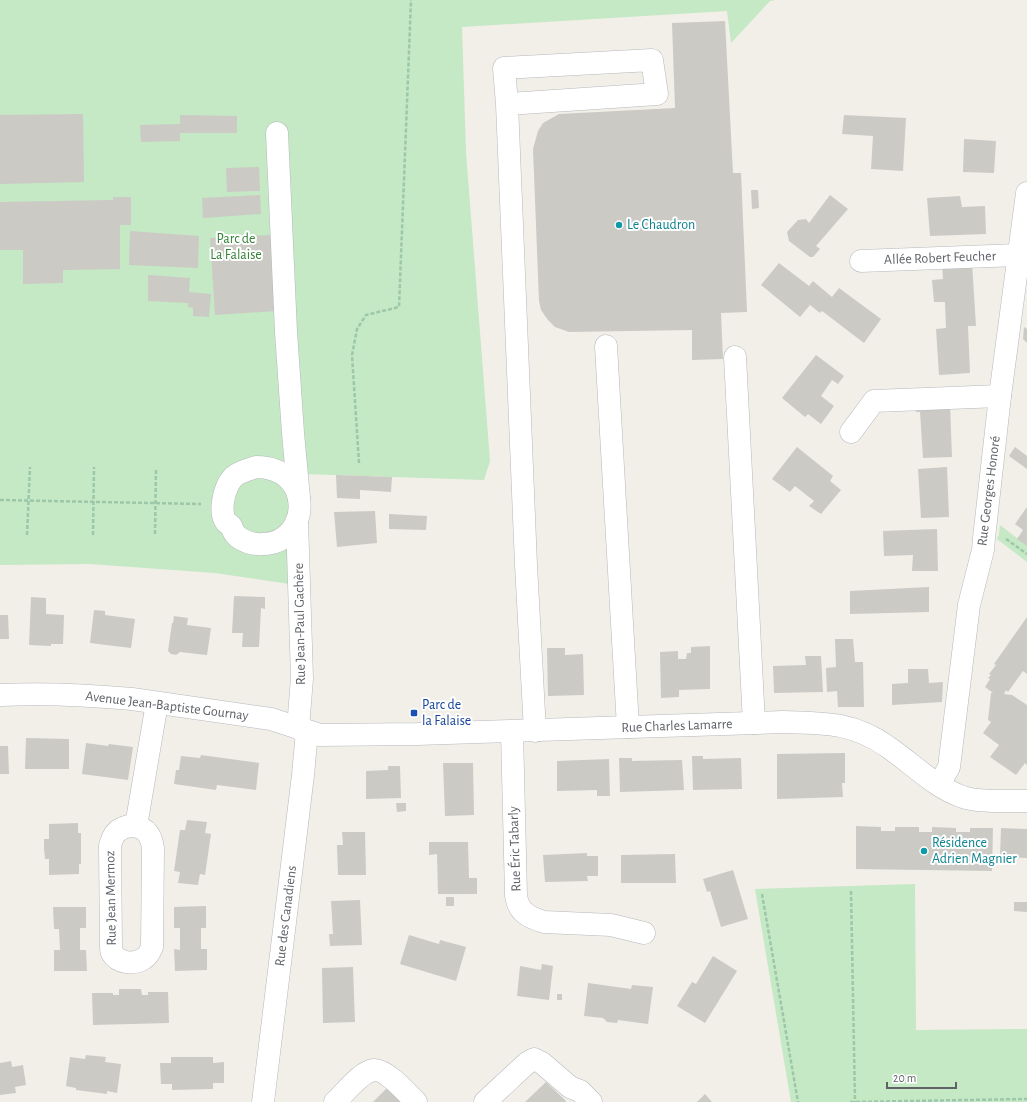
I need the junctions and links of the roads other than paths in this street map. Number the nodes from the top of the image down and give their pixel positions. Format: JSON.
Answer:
{"nodes":[{"id":1,"x":506,"y":104,"type":"junction"},
{"id":2,"x":277,"y":133,"type":"dead end"},
{"id":3,"x":1027,"y":193,"type":"edge"},
{"id":4,"x":1018,"y":255,"type":"junction"},
{"id":5,"x":861,"y":261,"type":"dead end"},
{"id":6,"x":606,"y":346,"type":"dead end"},
{"id":7,"x":735,"y":357,"type":"dead end"},
{"id":8,"x":1000,"y":396,"type":"junction"},
{"id":9,"x":851,"y":432,"type":"dead end"},
{"id":10,"x":299,"y":498,"type":"junction"},
{"id":11,"x":297,"y":520,"type":"junction"},
{"id":12,"x":0,"y":695,"type":"edge"},
{"id":13,"x":156,"y":703,"type":"junction"},
{"id":14,"x":754,"y":723,"type":"junction"},
{"id":15,"x":628,"y":727,"type":"junction"},
{"id":16,"x":303,"y":729,"type":"junction"},
{"id":17,"x":535,"y":730,"type":"junction"},
{"id":18,"x":512,"y":732,"type":"junction"},
{"id":19,"x":939,"y":785,"type":"junction"},
{"id":20,"x":1027,"y":801,"type":"edge"},
{"id":21,"x":136,"y":826,"type":"junction"},
{"id":22,"x":644,"y":933,"type":"dead end"},
{"id":23,"x":263,"y":1102,"type":"edge"},
{"id":24,"x":335,"y":1102,"type":"edge"},
{"id":25,"x":416,"y":1102,"type":"edge"},
{"id":26,"x":485,"y":1102,"type":"edge"},
{"id":27,"x":591,"y":1102,"type":"edge"}],
"edges":[{"from":1,"to":1,"type":"street"},
{"from":1,"to":17,"type":"street"},
{"from":2,"to":10,"type":"street"},
{"from":3,"to":4,"type":"street","name":"Rue Georges Honoré"},
{"from":4,"to":5,"type":"street","name":"Allée Robert Feucher"},
{"from":4,"to":8,"type":"street","name":"Rue Georges Honoré"},
{"from":6,"to":15,"type":"street"},
{"from":7,"to":14,"type":"street"},
{"from":8,"to":9,"type":"street"},
{"from":8,"to":19,"type":"street","name":"Rue Georges Honoré"},
{"from":10,"to":11,"type":"street"},
{"from":10,"to":11,"type":"street"},
{"from":11,"to":16,"type":"street","name":"Rue Jean-Paul Gachère"},
{"from":12,"to":13,"type":"street","name":"Avenue Jean-Baptiste Gournay"},
{"from":13,"to":16,"type":"street","name":"Avenue Jean-Baptiste Gournay"},
{"from":13,"to":21,"type":"street"},
{"from":14,"to":15,"type":"street","name":"Rue Charles Lamarre"},
{"from":14,"to":19,"type":"street","name":"Rue Charles Lamarre"},
{"from":15,"to":17,"type":"street","name":"Rue Charles Lamarre"},
{"from":16,"to":18,"type":"street","name":"Rue Charles Lamarre"},
{"from":16,"to":23,"type":"street","name":"Rue des Canadiens"},
{"from":17,"to":18,"type":"street","name":"Rue Charles Lamarre"},
{"from":18,"to":22,"type":"street","name":"Rue Éric Tabarly"},
{"from":19,"to":20,"type":"street","name":"Rue Charles Lamarre"},
{"from":21,"to":21,"type":"street","name":"Rue Jean Mermoz"},
{"from":24,"to":25,"type":"street"},
{"from":26,"to":27,"type":"street"}]}
